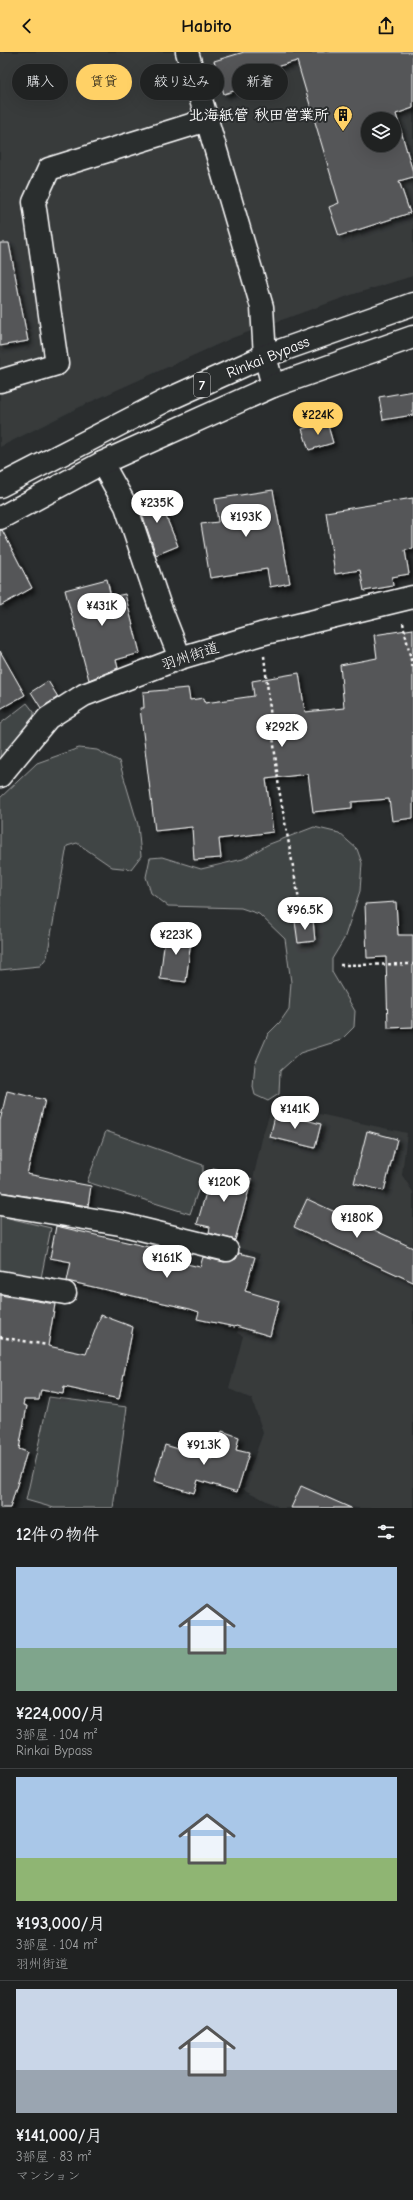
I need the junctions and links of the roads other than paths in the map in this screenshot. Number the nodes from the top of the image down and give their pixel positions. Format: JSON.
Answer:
{"nodes":[{"id":1,"x":187,"y":52,"type":"edge"},
{"id":2,"x":207,"y":120,"type":"junction"},
{"id":3,"x":413,"y":304,"type":"edge"},
{"id":4,"x":413,"y":337,"type":"edge"},
{"id":5,"x":265,"y":356,"type":"junction"},
{"id":6,"x":0,"y":381,"type":"edge"},
{"id":7,"x":272,"y":386,"type":"junction"},
{"id":8,"x":102,"y":463,"type":"junction"},
{"id":9,"x":0,"y":486,"type":"edge"},
{"id":10,"x":0,"y":518,"type":"edge"},
{"id":11,"x":406,"y":599,"type":"edge"},
{"id":12,"x":180,"y":658,"type":"junction"},
{"id":13,"x":0,"y":776,"type":"edge"},
{"id":14,"x":0,"y":1204,"type":"edge"},
{"id":15,"x":227,"y":1250,"type":"dead end"},
{"id":16,"x":0,"y":1282,"type":"edge"},
{"id":17,"x":65,"y":1294,"type":"dead end"}],
"edges":[{"from":1,"to":2,"type":"main road"},
{"from":2,"to":5,"type":"main road"},
{"from":2,"to":6,"type":"main road"},
{"from":3,"to":5,"type":"main road","name":"Rinkai Bypass","number":"7"},
{"from":4,"to":7,"type":"main road","name":"Rinkai Bypass","number":"7"},
{"from":5,"to":7,"type":"main road"},
{"from":5,"to":9,"type":"main road","name":"Rinkai Bypass","number":"7"},
{"from":7,"to":8,"type":"main road","name":"Rinkai Bypass","number":"7"},
{"from":8,"to":10,"type":"main road","name":"Rinkai Bypass","number":"7"},
{"from":8,"to":12,"type":"main road"},
{"from":11,"to":12,"type":"main road","name":"羽州街道"},
{"from":12,"to":13,"type":"main road","name":"羽州街道"},
{"from":14,"to":15,"type":"main road"},
{"from":16,"to":17,"type":"main road"}]}
